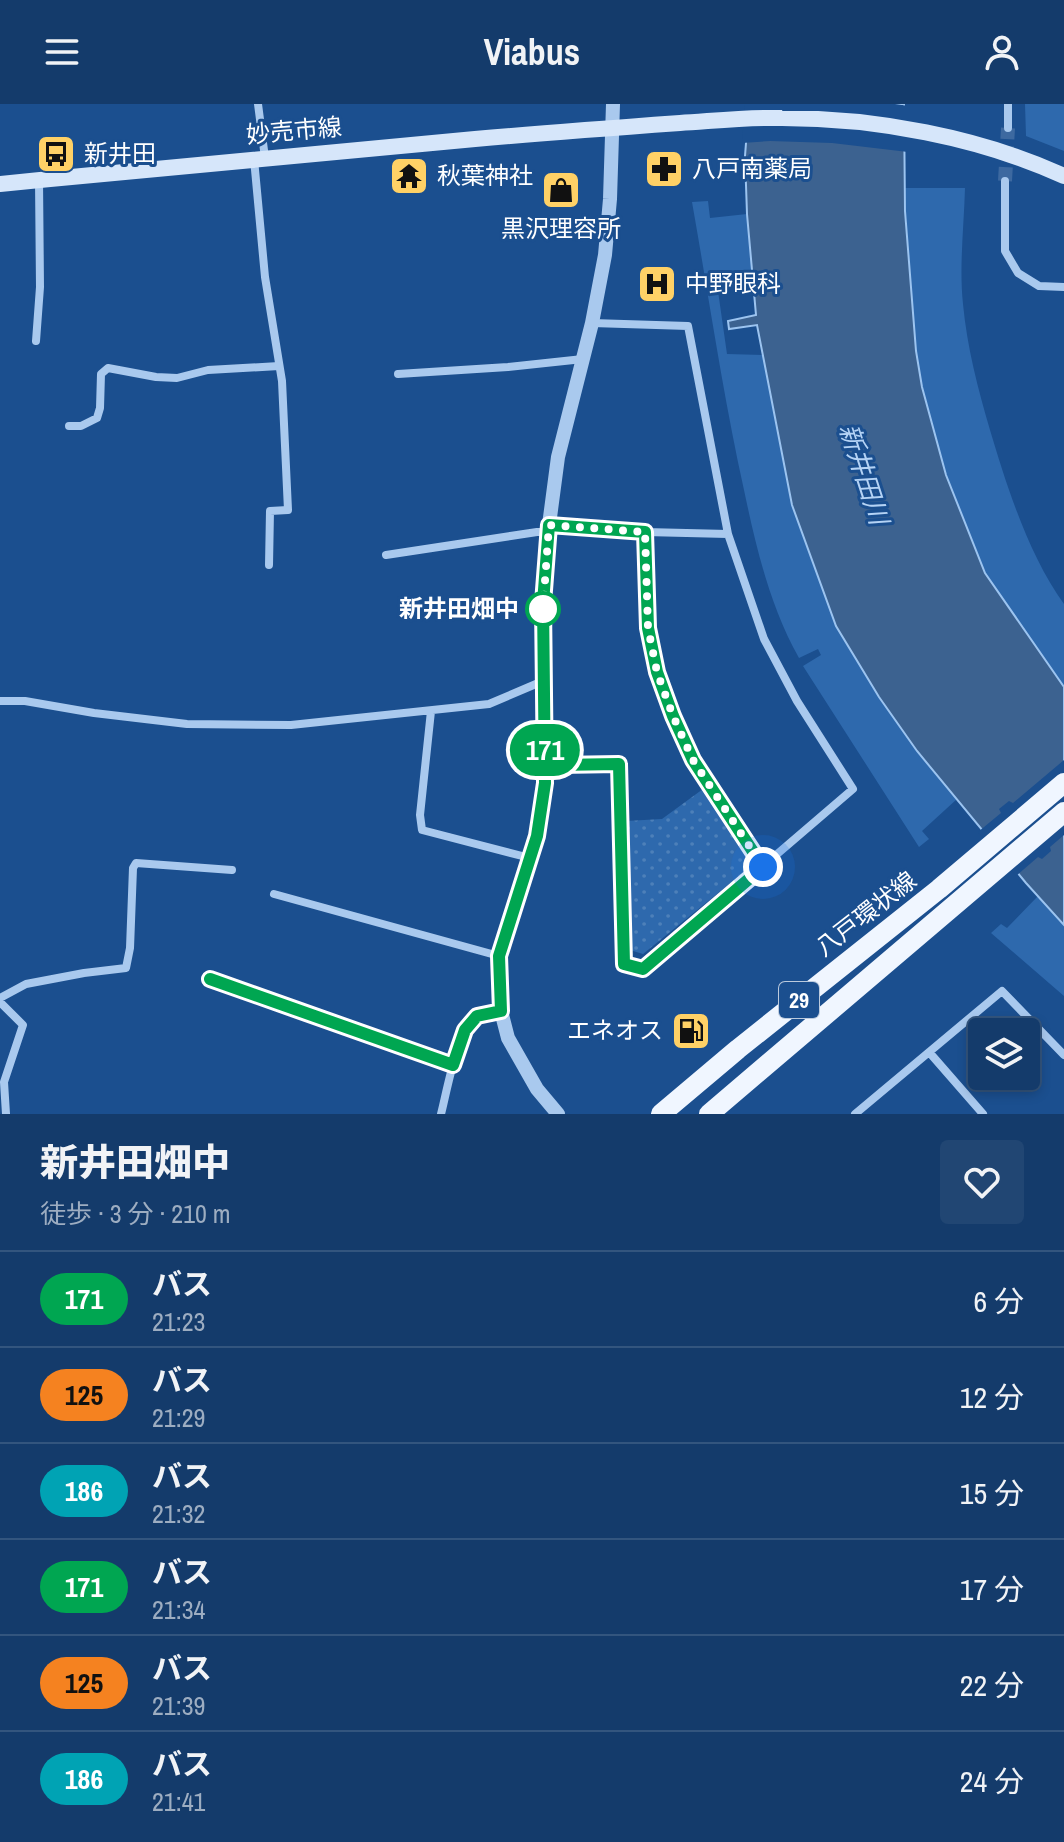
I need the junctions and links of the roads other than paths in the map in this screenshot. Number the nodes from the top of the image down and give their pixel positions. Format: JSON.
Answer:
{"nodes":[{"id":1,"x":258,"y":104,"type":"edge"},
{"id":2,"x":613,"y":104,"type":"edge"},
{"id":3,"x":1008,"y":104,"type":"edge"},
{"id":4,"x":613,"y":128,"type":"junction"},
{"id":5,"x":1008,"y":128,"type":"tunnel mouth"},
{"id":6,"x":260,"y":158,"type":"junction"},
{"id":7,"x":1064,"y":176,"type":"edge"},
{"id":8,"x":39,"y":180,"type":"junction"},
{"id":9,"x":1005,"y":181,"type":"tunnel mouth"},
{"id":10,"x":0,"y":184,"type":"edge"},
{"id":11,"x":1064,"y":287,"type":"edge"},
{"id":12,"x":592,"y":323,"type":"junction"},
{"id":13,"x":36,"y":341,"type":"dead end"},
{"id":14,"x":583,"y":359,"type":"junction"},
{"id":15,"x":279,"y":366,"type":"junction"},
{"id":16,"x":398,"y":374,"type":"dead end"},
{"id":17,"x":69,"y":426,"type":"dead end"},
{"id":18,"x":549,"y":528,"type":"junction"},
{"id":19,"x":645,"y":532,"type":"junction"},
{"id":20,"x":728,"y":534,"type":"junction"},
{"id":21,"x":386,"y":555,"type":"dead end"},
{"id":22,"x":269,"y":565,"type":"dead end"},
{"id":23,"x":544,"y":681,"type":"junction"},
{"id":24,"x":0,"y":701,"type":"edge"},
{"id":25,"x":431,"y":711,"type":"junction"},
{"id":26,"x":546,"y":765,"type":"junction"},
{"id":27,"x":1064,"y":783,"type":"edge"},
{"id":28,"x":1064,"y":812,"type":"edge"},
{"id":29,"x":530,"y":858,"type":"junction"},
{"id":30,"x":763,"y":867,"type":"junction"},
{"id":31,"x":232,"y":870,"type":"dead end"},
{"id":32,"x":274,"y":894,"type":"dead end"},
{"id":33,"x":499,"y":956,"type":"junction"},
{"id":34,"x":210,"y":979,"type":"dead end"},
{"id":35,"x":0,"y":1000,"type":"edge"},
{"id":36,"x":501,"y":1011,"type":"junction"},
{"id":37,"x":929,"y":1052,"type":"junction"},
{"id":38,"x":1064,"y":1055,"type":"edge"},
{"id":39,"x":453,"y":1065,"type":"junction"},
{"id":40,"x":6,"y":1114,"type":"edge"},
{"id":41,"x":441,"y":1114,"type":"edge"},
{"id":42,"x":558,"y":1114,"type":"edge"},
{"id":43,"x":661,"y":1114,"type":"edge"},
{"id":44,"x":709,"y":1114,"type":"edge"},
{"id":45,"x":855,"y":1114,"type":"edge"},
{"id":46,"x":983,"y":1114,"type":"edge"}],
"edges":[{"from":1,"to":6,"type":"street"},
{"from":2,"to":4,"type":"street"},
{"from":3,"to":5,"type":"street"},
{"from":4,"to":6,"type":"main road","name":"妙売市線"},
{"from":4,"to":7,"type":"main road","name":"妙売市線"},
{"from":4,"to":12,"type":"street"},
{"from":6,"to":8,"type":"main road","name":"妙売市線"},
{"from":6,"to":15,"type":"street"},
{"from":8,"to":10,"type":"main road","name":"妙売市線"},
{"from":8,"to":13,"type":"street"},
{"from":9,"to":11,"type":"street"},
{"from":12,"to":14,"type":"street"},
{"from":12,"to":20,"type":"street"},
{"from":14,"to":16,"type":"street"},
{"from":14,"to":18,"type":"street"},
{"from":15,"to":17,"type":"street"},
{"from":15,"to":22,"type":"street"},
{"from":18,"to":19,"type":"street"},
{"from":18,"to":21,"type":"street"},
{"from":18,"to":23,"type":"street"},
{"from":19,"to":20,"type":"street"},
{"from":19,"to":30,"type":"street"},
{"from":20,"to":30,"type":"street"},
{"from":23,"to":25,"type":"street"},
{"from":23,"to":26,"type":"street"},
{"from":24,"to":25,"type":"street"},
{"from":25,"to":29,"type":"street"},
{"from":26,"to":29,"type":"street"},
{"from":26,"to":30,"type":"street"},
{"from":27,"to":43,"type":"main road","name":"八戸環状線","number":"29"},
{"from":28,"to":44,"type":"main road","name":"八戸環状線","number":"29"},
{"from":29,"to":33,"type":"street"},
{"from":31,"to":35,"type":"street"},
{"from":32,"to":33,"type":"street"},
{"from":33,"to":36,"type":"street"},
{"from":34,"to":39,"type":"street"},
{"from":35,"to":40,"type":"street"},
{"from":36,"to":39,"type":"street"},
{"from":36,"to":42,"type":"street"},
{"from":37,"to":38,"type":"street"},
{"from":37,"to":45,"type":"street"},
{"from":37,"to":46,"type":"street"},
{"from":39,"to":41,"type":"street"}]}
